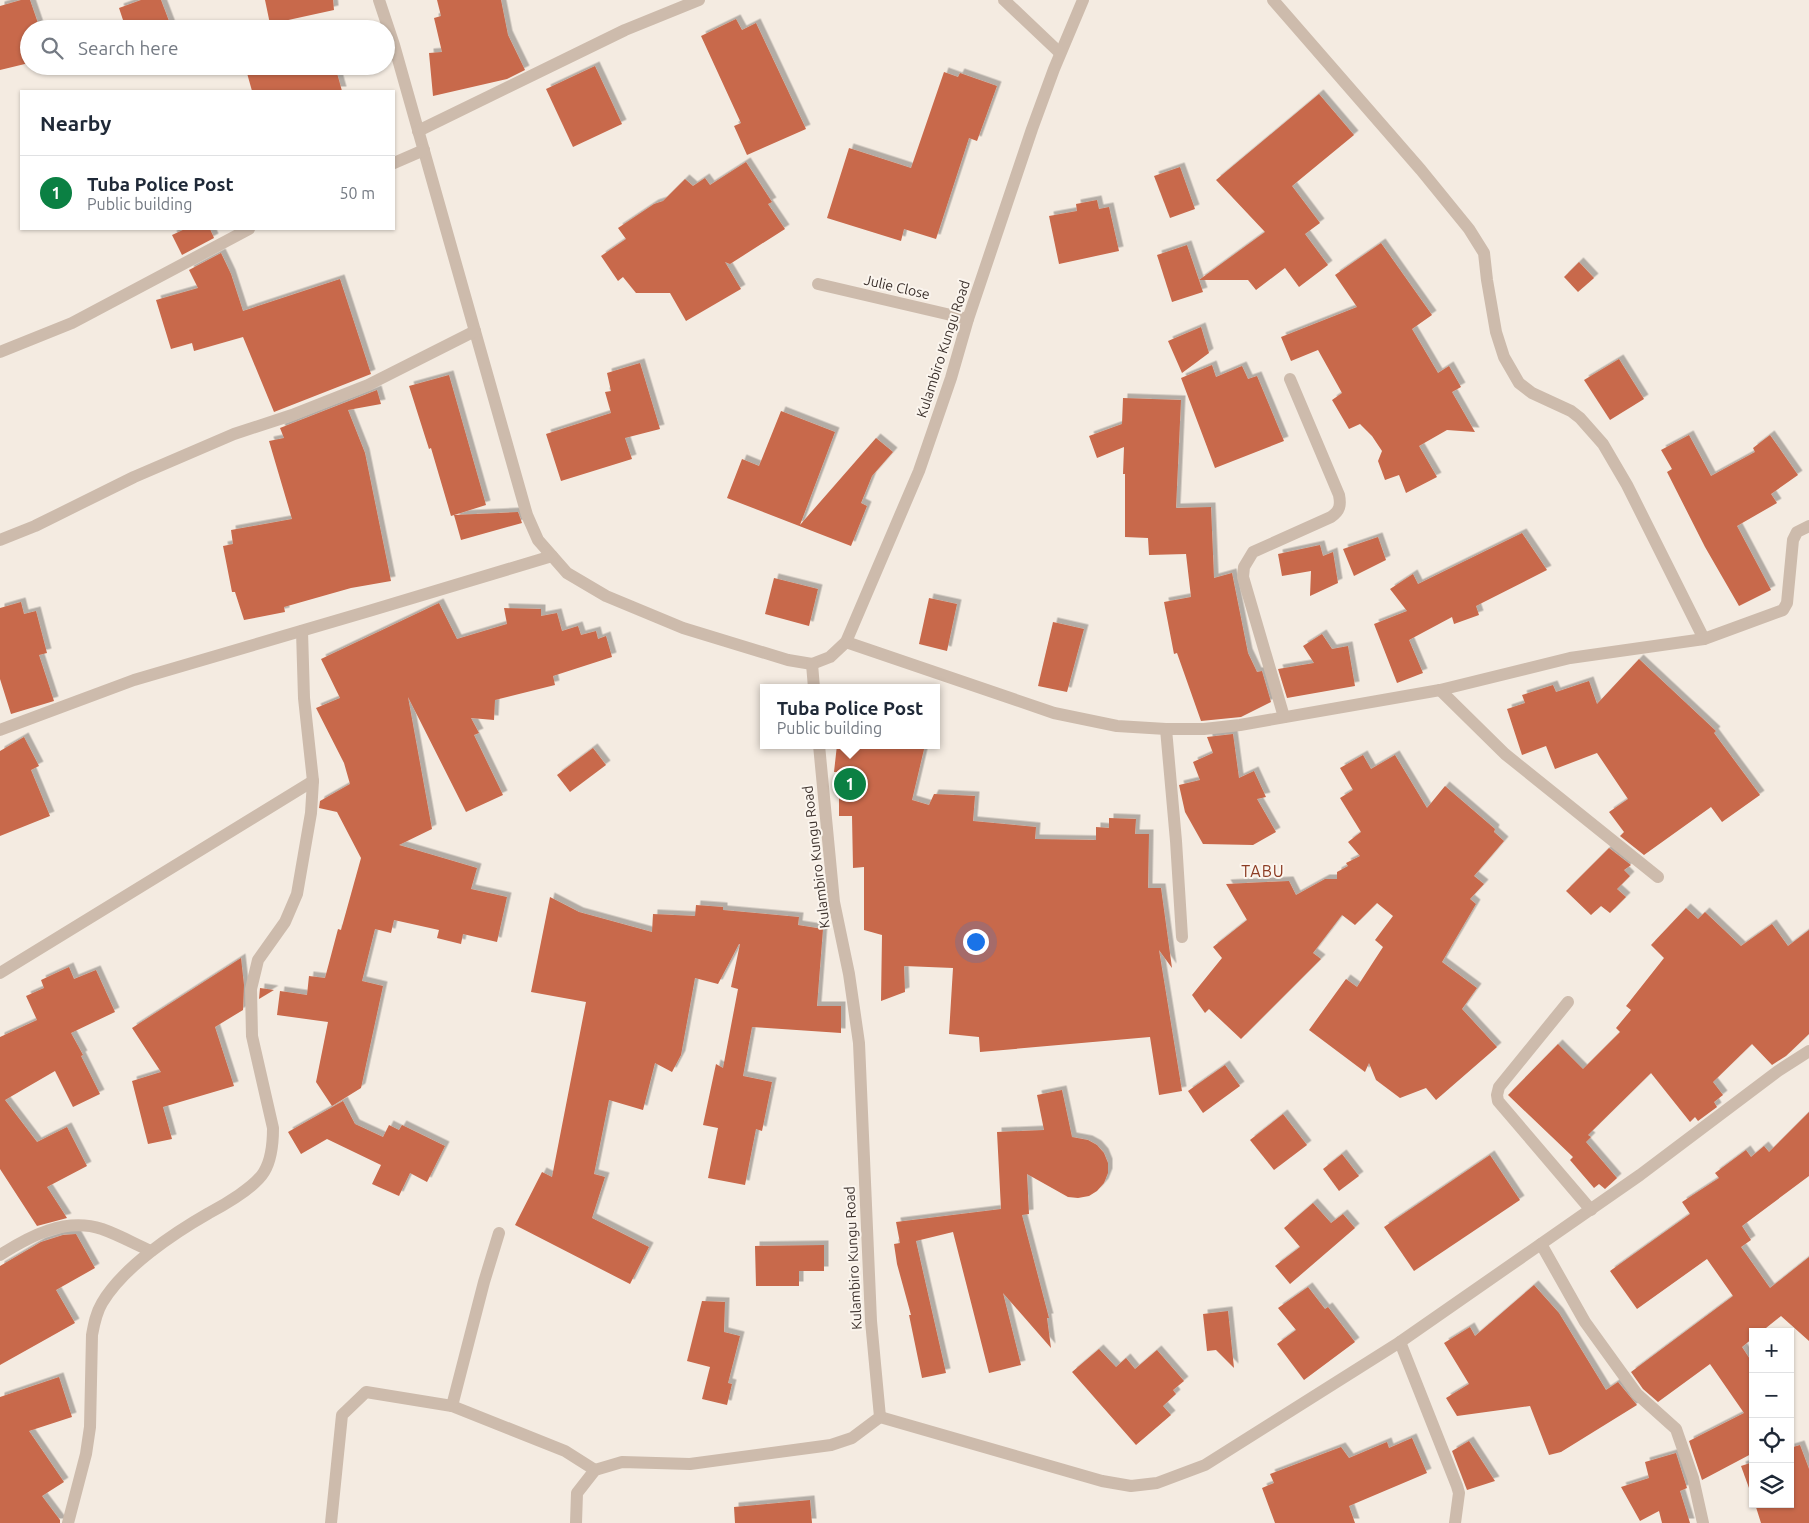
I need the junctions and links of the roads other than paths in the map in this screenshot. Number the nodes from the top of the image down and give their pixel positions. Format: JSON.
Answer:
{"nodes":[{"id":1,"x":379,"y":0,"type":"edge"},
{"id":2,"x":699,"y":0,"type":"edge"},
{"id":3,"x":1004,"y":0,"type":"edge"},
{"id":4,"x":1083,"y":0,"type":"edge"},
{"id":5,"x":1273,"y":0,"type":"edge"},
{"id":6,"x":385,"y":20,"type":"edge"},
{"id":7,"x":395,"y":54,"type":"edge"},
{"id":8,"x":1060,"y":54,"type":"junction"},
{"id":9,"x":418,"y":131,"type":"junction"},
{"id":10,"x":424,"y":150,"type":"junction"},
{"id":11,"x":395,"y":164,"type":"edge"},
{"id":12,"x":247,"y":230,"type":"edge"},
{"id":13,"x":818,"y":284,"type":"dead end"},
{"id":14,"x":968,"y":319,"type":"junction"},
{"id":15,"x":475,"y":331,"type":"junction"},
{"id":16,"x":0,"y":352,"type":"edge"},
{"id":17,"x":1290,"y":378,"type":"dead end"},
{"id":18,"x":1809,"y":526,"type":"edge"},
{"id":19,"x":0,"y":540,"type":"edge"},
{"id":20,"x":552,"y":556,"type":"junction"},
{"id":21,"x":302,"y":631,"type":"junction"},
{"id":22,"x":1704,"y":639,"type":"junction"},
{"id":23,"x":846,"y":642,"type":"junction"},
{"id":24,"x":812,"y":664,"type":"junction"},
{"id":25,"x":814,"y":684,"type":"edge"},
{"id":26,"x":1440,"y":690,"type":"junction"},
{"id":27,"x":1284,"y":717,"type":"junction"},
{"id":28,"x":1166,"y":729,"type":"junction"},
{"id":29,"x":0,"y":730,"type":"edge"},
{"id":30,"x":819,"y":749,"type":"edge"},
{"id":31,"x":313,"y":781,"type":"junction"},
{"id":32,"x":1658,"y":877,"type":"dead end"},
{"id":33,"x":1182,"y":937,"type":"dead end"},
{"id":34,"x":0,"y":973,"type":"edge"},
{"id":35,"x":1568,"y":1002,"type":"dead end"},
{"id":36,"x":1809,"y":1051,"type":"edge"},
{"id":37,"x":1591,"y":1210,"type":"junction"},
{"id":38,"x":499,"y":1233,"type":"dead end"},
{"id":39,"x":1541,"y":1244,"type":"junction"},
{"id":40,"x":151,"y":1251,"type":"junction"},
{"id":41,"x":0,"y":1255,"type":"edge"},
{"id":42,"x":1400,"y":1342,"type":"junction"},
{"id":43,"x":452,"y":1406,"type":"junction"},
{"id":44,"x":880,"y":1417,"type":"junction"},
{"id":45,"x":595,"y":1470,"type":"junction"},
{"id":46,"x":68,"y":1523,"type":"edge"},
{"id":47,"x":331,"y":1523,"type":"edge"},
{"id":48,"x":576,"y":1523,"type":"edge"},
{"id":49,"x":1455,"y":1523,"type":"edge"},
{"id":50,"x":1703,"y":1523,"type":"edge"}],
"edges":[{"from":1,"to":6,"type":"street"},
{"from":2,"to":9,"type":"street"},
{"from":3,"to":8,"type":"street"},
{"from":4,"to":8,"type":"street","name":"Kulambiro Kungu Road"},
{"from":5,"to":22,"type":"street"},
{"from":7,"to":9,"type":"street"},
{"from":8,"to":14,"type":"street","name":"Kulambiro Kungu Road"},
{"from":9,"to":10,"type":"street"},
{"from":10,"to":11,"type":"street"},
{"from":10,"to":15,"type":"street"},
{"from":12,"to":16,"type":"street"},
{"from":13,"to":14,"type":"street","name":"Julie Close"},
{"from":14,"to":23,"type":"street","name":"Kulambiro Kungu Road"},
{"from":15,"to":19,"type":"street"},
{"from":15,"to":20,"type":"street"},
{"from":17,"to":27,"type":"street"},
{"from":18,"to":22,"type":"street"},
{"from":20,"to":21,"type":"street"},
{"from":20,"to":24,"type":"street"},
{"from":21,"to":29,"type":"street"},
{"from":21,"to":31,"type":"street"},
{"from":22,"to":26,"type":"street"},
{"from":23,"to":24,"type":"street","name":"Kulambiro Kungu Road"},
{"from":23,"to":28,"type":"street"},
{"from":24,"to":25,"type":"street"},
{"from":26,"to":27,"type":"street"},
{"from":26,"to":32,"type":"street"},
{"from":27,"to":28,"type":"street"},
{"from":28,"to":33,"type":"street"},
{"from":30,"to":44,"type":"street","name":"Kulambiro Kungu Road"},
{"from":31,"to":34,"type":"street"},
{"from":31,"to":40,"type":"street"},
{"from":35,"to":37,"type":"street"},
{"from":36,"to":37,"type":"street"},
{"from":37,"to":39,"type":"street"},
{"from":38,"to":43,"type":"street"},
{"from":39,"to":42,"type":"street"},
{"from":39,"to":50,"type":"street"},
{"from":40,"to":41,"type":"street"},
{"from":40,"to":46,"type":"street"},
{"from":42,"to":44,"type":"street"},
{"from":42,"to":49,"type":"street"},
{"from":43,"to":45,"type":"street"},
{"from":43,"to":47,"type":"street"},
{"from":44,"to":45,"type":"street"},
{"from":45,"to":48,"type":"street"}]}
